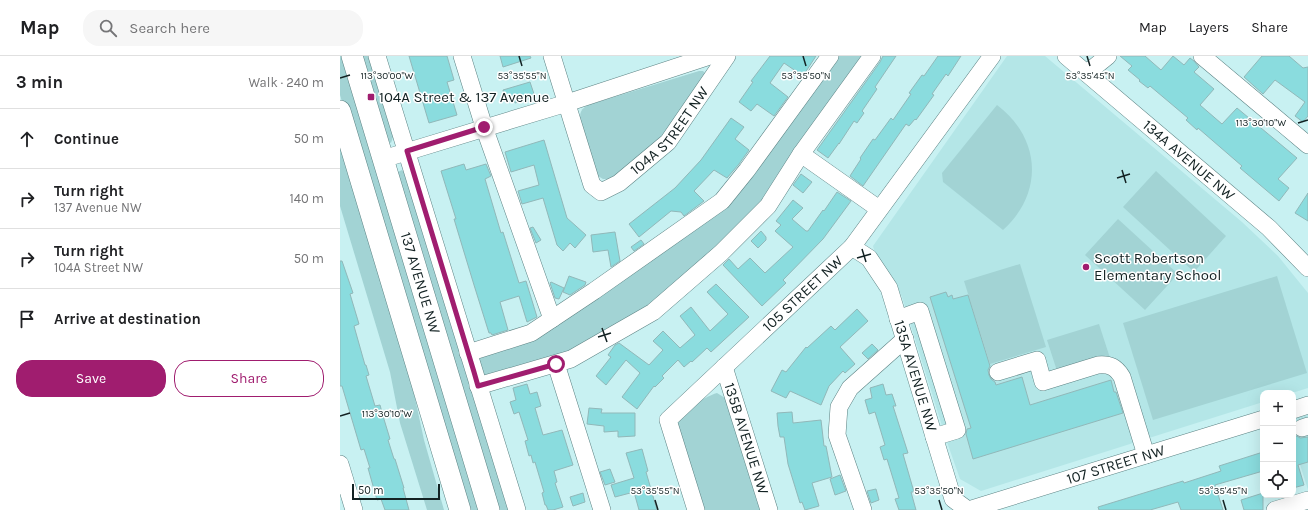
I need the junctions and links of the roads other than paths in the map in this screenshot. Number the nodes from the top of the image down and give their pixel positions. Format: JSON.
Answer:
{"nodes":[{"id":1,"x":352,"y":56,"type":"edge"},
{"id":2,"x":377,"y":56,"type":"edge"},
{"id":3,"x":462,"y":56,"type":"edge"},
{"id":4,"x":552,"y":56,"type":"edge"},
{"id":5,"x":710,"y":56,"type":"edge"},
{"id":6,"x":727,"y":56,"type":"edge"},
{"id":7,"x":830,"y":56,"type":"edge"},
{"id":8,"x":872,"y":56,"type":"edge"},
{"id":9,"x":992,"y":56,"type":"edge"},
{"id":10,"x":1066,"y":56,"type":"edge"},
{"id":11,"x":1108,"y":56,"type":"edge"},
{"id":12,"x":1202,"y":56,"type":"edge"},
{"id":13,"x":1087,"y":73,"type":"junction"},
{"id":14,"x":567,"y":103,"type":"junction"},
{"id":15,"x":340,"y":111,"type":"edge"},
{"id":16,"x":484,"y":127,"type":"junction"},
{"id":17,"x":1308,"y":144,"type":"edge"},
{"id":18,"x":407,"y":151,"type":"junction"},
{"id":19,"x":801,"y":154,"type":"junction"},
{"id":20,"x":383,"y":158,"type":"junction"},
{"id":21,"x":879,"y":209,"type":"junction"},
{"id":22,"x":852,"y":247,"type":"junction"},
{"id":23,"x":1308,"y":268,"type":"edge"},
{"id":24,"x":552,"y":319,"type":"junction"},
{"id":25,"x":898,"y":319,"type":"junction"},
{"id":26,"x":905,"y":339,"type":"junction"},
{"id":27,"x":468,"y":353,"type":"junction"},
{"id":28,"x":556,"y":364,"type":"junction"},
{"id":29,"x":724,"y":367,"type":"junction"},
{"id":30,"x":998,"y":372,"type":"dead end"},
{"id":31,"x":478,"y":386,"type":"junction"},
{"id":32,"x":1308,"y":405,"type":"edge"},
{"id":33,"x":1296,"y":409,"type":"edge"},
{"id":34,"x":1260,"y":420,"type":"edge"},
{"id":35,"x":934,"y":437,"type":"junction"},
{"id":36,"x":1146,"y":455,"type":"junction"},
{"id":37,"x":340,"y":464,"type":"edge"},
{"id":38,"x":1308,"y":500,"type":"edge"},
{"id":39,"x":348,"y":504,"type":"edge"},
{"id":40,"x":460,"y":510,"type":"edge"},
{"id":41,"x":489,"y":510,"type":"edge"},
{"id":42,"x":517,"y":510,"type":"edge"},
{"id":43,"x":602,"y":510,"type":"edge"},
{"id":44,"x":696,"y":510,"type":"edge"},
{"id":45,"x":769,"y":510,"type":"edge"},
{"id":46,"x":863,"y":510,"type":"edge"},
{"id":47,"x":968,"y":510,"type":"edge"},
{"id":48,"x":1275,"y":510,"type":"edge"}],
"edges":[{"from":1,"to":20,"type":"main road","name":"137 AVENUE NW"},
{"from":2,"to":18,"type":"street","name":"137 AVENUE NW"},
{"from":3,"to":16,"type":"street"},
{"from":4,"to":14,"type":"street"},
{"from":5,"to":14,"type":"street","name":"104A STREET NW"},
{"from":6,"to":14,"type":"street","name":"104A STREET NW"},
{"from":7,"to":24,"type":"street"},
{"from":8,"to":19,"type":"street"},
{"from":9,"to":21,"type":"street","name":"105 STREET NW"},
{"from":10,"to":13,"type":"street","name":"134A AVENUE NW"},
{"from":11,"to":13,"type":"street"},
{"from":12,"to":17,"type":"street"},
{"from":13,"to":23,"type":"street","name":"134A AVENUE NW"},
{"from":14,"to":16,"type":"street","name":"104A STREET NW"},
{"from":15,"to":40,"type":"main road","name":"137 AVENUE NW"},
{"from":16,"to":18,"type":"street","name":"104A STREET NW"},
{"from":16,"to":24,"type":"street"},
{"from":18,"to":20,"type":"street","name":"104A STREET NW"},
{"from":18,"to":27,"type":"street","name":"137 AVENUE NW"},
{"from":19,"to":21,"type":"street"},
{"from":19,"to":28,"type":"street"},
{"from":20,"to":41,"type":"main road","name":"137 AVENUE NW"},
{"from":21,"to":22,"type":"street","name":"105 STREET NW"},
{"from":22,"to":25,"type":"street","name":"135A AVENUE NW"},
{"from":22,"to":29,"type":"street","name":"105 STREET NW"},
{"from":24,"to":27,"type":"street"},
{"from":25,"to":26,"type":"street","name":"135A AVENUE NW"},
{"from":25,"to":35,"type":"street"},
{"from":26,"to":35,"type":"street","name":"135A AVENUE NW"},
{"from":26,"to":46,"type":"street"},
{"from":27,"to":31,"type":"street","name":"137 AVENUE NW"},
{"from":28,"to":31,"type":"street"},
{"from":28,"to":43,"type":"street"},
{"from":29,"to":44,"type":"street","name":"105 STREET NW"},
{"from":29,"to":45,"type":"street","name":"135B AVENUE NW"},
{"from":30,"to":36,"type":"street"},
{"from":31,"to":42,"type":"street","name":"137 AVENUE NW"},
{"from":32,"to":33,"type":"street"},
{"from":34,"to":36,"type":"street","name":"107 STREET NW"},
{"from":35,"to":47,"type":"street","name":"135A AVENUE NW"},
{"from":36,"to":47,"type":"street","name":"107 STREET NW"},
{"from":37,"to":39,"type":"street"},
{"from":38,"to":48,"type":"street"}]}
